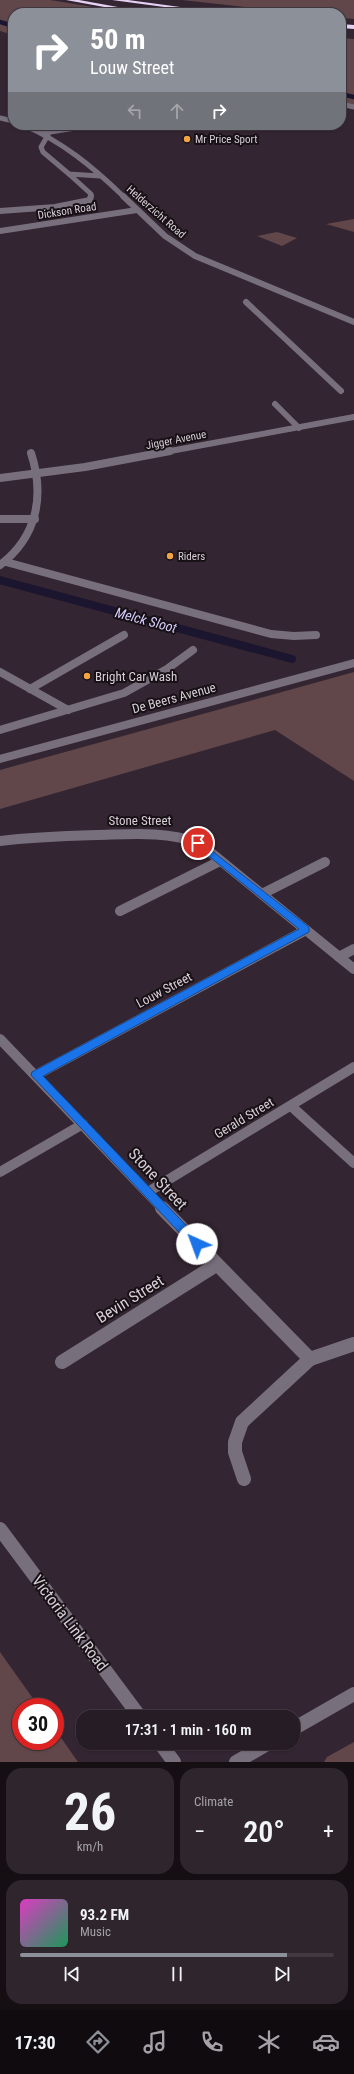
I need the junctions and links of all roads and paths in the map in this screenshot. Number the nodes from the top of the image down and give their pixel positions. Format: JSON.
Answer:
{"nodes":[{"id":1,"x":69,"y":0,"type":"edge"},
{"id":2,"x":115,"y":0,"type":"edge"},
{"id":3,"x":119,"y":8,"type":"edge"},
{"id":4,"x":181,"y":8,"type":"edge"},
{"id":5,"x":36,"y":130,"type":"edge"},
{"id":6,"x":67,"y":130,"type":"edge"},
{"id":7,"x":46,"y":134,"type":"junction"},
{"id":8,"x":69,"y":174,"type":"junction"},
{"id":9,"x":100,"y":176,"type":"junction"},
{"id":10,"x":0,"y":210,"type":"edge"},
{"id":11,"x":137,"y":210,"type":"junction"},
{"id":12,"x":0,"y":231,"type":"edge"},
{"id":13,"x":246,"y":302,"type":"dead end"},
{"id":14,"x":354,"y":322,"type":"edge"},
{"id":15,"x":341,"y":391,"type":"dead end"},
{"id":16,"x":275,"y":404,"type":"dead end"},
{"id":17,"x":354,"y":417,"type":"edge"},
{"id":18,"x":298,"y":428,"type":"junction"},
{"id":19,"x":31,"y":453,"type":"dead end"},
{"id":20,"x":37,"y":474,"type":"junction"},
{"id":21,"x":0,"y":478,"type":"edge"},
{"id":22,"x":0,"y":519,"type":"edge"},
{"id":23,"x":35,"y":519,"type":"junction"},
{"id":24,"x":3,"y":564,"type":"edge"},
{"id":25,"x":124,"y":635,"type":"dead end"},
{"id":26,"x":316,"y":635,"type":"dead end"},
{"id":27,"x":193,"y":650,"type":"dead end"},
{"id":28,"x":354,"y":663,"type":"edge"},
{"id":29,"x":0,"y":672,"type":"edge"},
{"id":30,"x":30,"y":689,"type":"junction"},
{"id":31,"x":68,"y":710,"type":"junction"},
{"id":32,"x":0,"y":730,"type":"edge"},
{"id":33,"x":0,"y":759,"type":"edge"},
{"id":34,"x":0,"y":840,"type":"edge"},
{"id":35,"x":220,"y":861,"type":"junction"},
{"id":36,"x":325,"y":862,"type":"dead end"},
{"id":37,"x":262,"y":894,"type":"junction"},
{"id":38,"x":120,"y":910,"type":"dead end"},
{"id":39,"x":306,"y":930,"type":"junction"},
{"id":40,"x":354,"y":949,"type":"edge"},
{"id":41,"x":339,"y":957,"type":"junction"},
{"id":42,"x":354,"y":969,"type":"edge"},
{"id":43,"x":0,"y":1038,"type":"edge"},
{"id":44,"x":354,"y":1067,"type":"edge"},
{"id":45,"x":36,"y":1075,"type":"junction"},
{"id":46,"x":291,"y":1106,"type":"junction"},
{"id":47,"x":83,"y":1124,"type":"junction"},
{"id":48,"x":354,"y":1163,"type":"edge"},
{"id":49,"x":0,"y":1172,"type":"edge"},
{"id":50,"x":148,"y":1192,"type":"junction"},
{"id":51,"x":216,"y":1265,"type":"junction"},
{"id":52,"x":354,"y":1344,"type":"edge"},
{"id":53,"x":310,"y":1359,"type":"junction"},
{"id":54,"x":62,"y":1362,"type":"dead end"},
{"id":55,"x":244,"y":1479,"type":"dead end"},
{"id":56,"x":0,"y":1529,"type":"edge"},
{"id":57,"x":354,"y":1694,"type":"edge"},
{"id":58,"x":135,"y":1710,"type":"edge"},
{"id":59,"x":300,"y":1725,"type":"edge"},
{"id":60,"x":165,"y":1750,"type":"edge"},
{"id":61,"x":257,"y":1750,"type":"edge"},
{"id":62,"x":174,"y":1762,"type":"edge"},
{"id":63,"x":236,"y":1762,"type":"edge"}],
"edges":[{"from":1,"to":3,"type":"highway"},
{"from":2,"to":4,"type":"highway"},
{"from":5,"to":7,"type":"street","name":"Helderzicht Road"},
{"from":6,"to":7,"type":"street"},
{"from":7,"to":8,"type":"street"},
{"from":7,"to":9,"type":"street","name":"Helderzicht Road"},
{"from":8,"to":9,"type":"street"},
{"from":8,"to":10,"type":"street"},
{"from":9,"to":11,"type":"street","name":"Helderzicht Road"},
{"from":11,"to":12,"type":"street","name":"Dickson Road"},
{"from":11,"to":14,"type":"street","name":"Helderzicht Road"},
{"from":13,"to":15,"type":"street"},
{"from":16,"to":18,"type":"street"},
{"from":17,"to":18,"type":"street","name":"Jigger Avenue"},
{"from":18,"to":20,"type":"street","name":"Jigger Avenue"},
{"from":19,"to":20,"type":"street"},
{"from":20,"to":21,"type":"street","name":"Jigger Avenue"},
{"from":20,"to":23,"type":"street"},
{"from":22,"to":23,"type":"street"},
{"from":23,"to":24,"type":"street"},
{"from":24,"to":26,"type":"street"},
{"from":25,"to":30,"type":"street"},
{"from":27,"to":31,"type":"street"},
{"from":28,"to":33,"type":"street","name":"De Beers Avenue"},
{"from":29,"to":30,"type":"street"},
{"from":30,"to":31,"type":"street"},
{"from":31,"to":32,"type":"street"},
{"from":34,"to":35,"type":"street","name":"Stone Street"},
{"from":35,"to":37,"type":"street","name":"Stone Street"},
{"from":35,"to":38,"type":"street"},
{"from":36,"to":37,"type":"street"},
{"from":37,"to":39,"type":"street","name":"Stone Street"},
{"from":39,"to":41,"type":"street","name":"Stone Street"},
{"from":39,"to":45,"type":"street","name":"Louw Street"},
{"from":40,"to":41,"type":"street"},
{"from":41,"to":42,"type":"street","name":"Stone Street"},
{"from":43,"to":45,"type":"street","name":"Stone Street"},
{"from":44,"to":46,"type":"street","name":"Gerald Street"},
{"from":45,"to":47,"type":"street","name":"Stone Street"},
{"from":46,"to":48,"type":"street"},
{"from":46,"to":50,"type":"street","name":"Gerald Street"},
{"from":47,"to":49,"type":"street"},
{"from":47,"to":50,"type":"street","name":"Stone Street"},
{"from":50,"to":51,"type":"street","name":"Stone Street"},
{"from":51,"to":53,"type":"street","name":"Stone Street"},
{"from":51,"to":54,"type":"street","name":"Bevin Street"},
{"from":52,"to":53,"type":"street"},
{"from":53,"to":55,"type":"street"},
{"from":56,"to":58,"type":"street","name":"Victoria Link Road"},
{"from":57,"to":59,"type":"street"},
{"from":60,"to":62,"type":"street"},
{"from":61,"to":63,"type":"street"}]}
